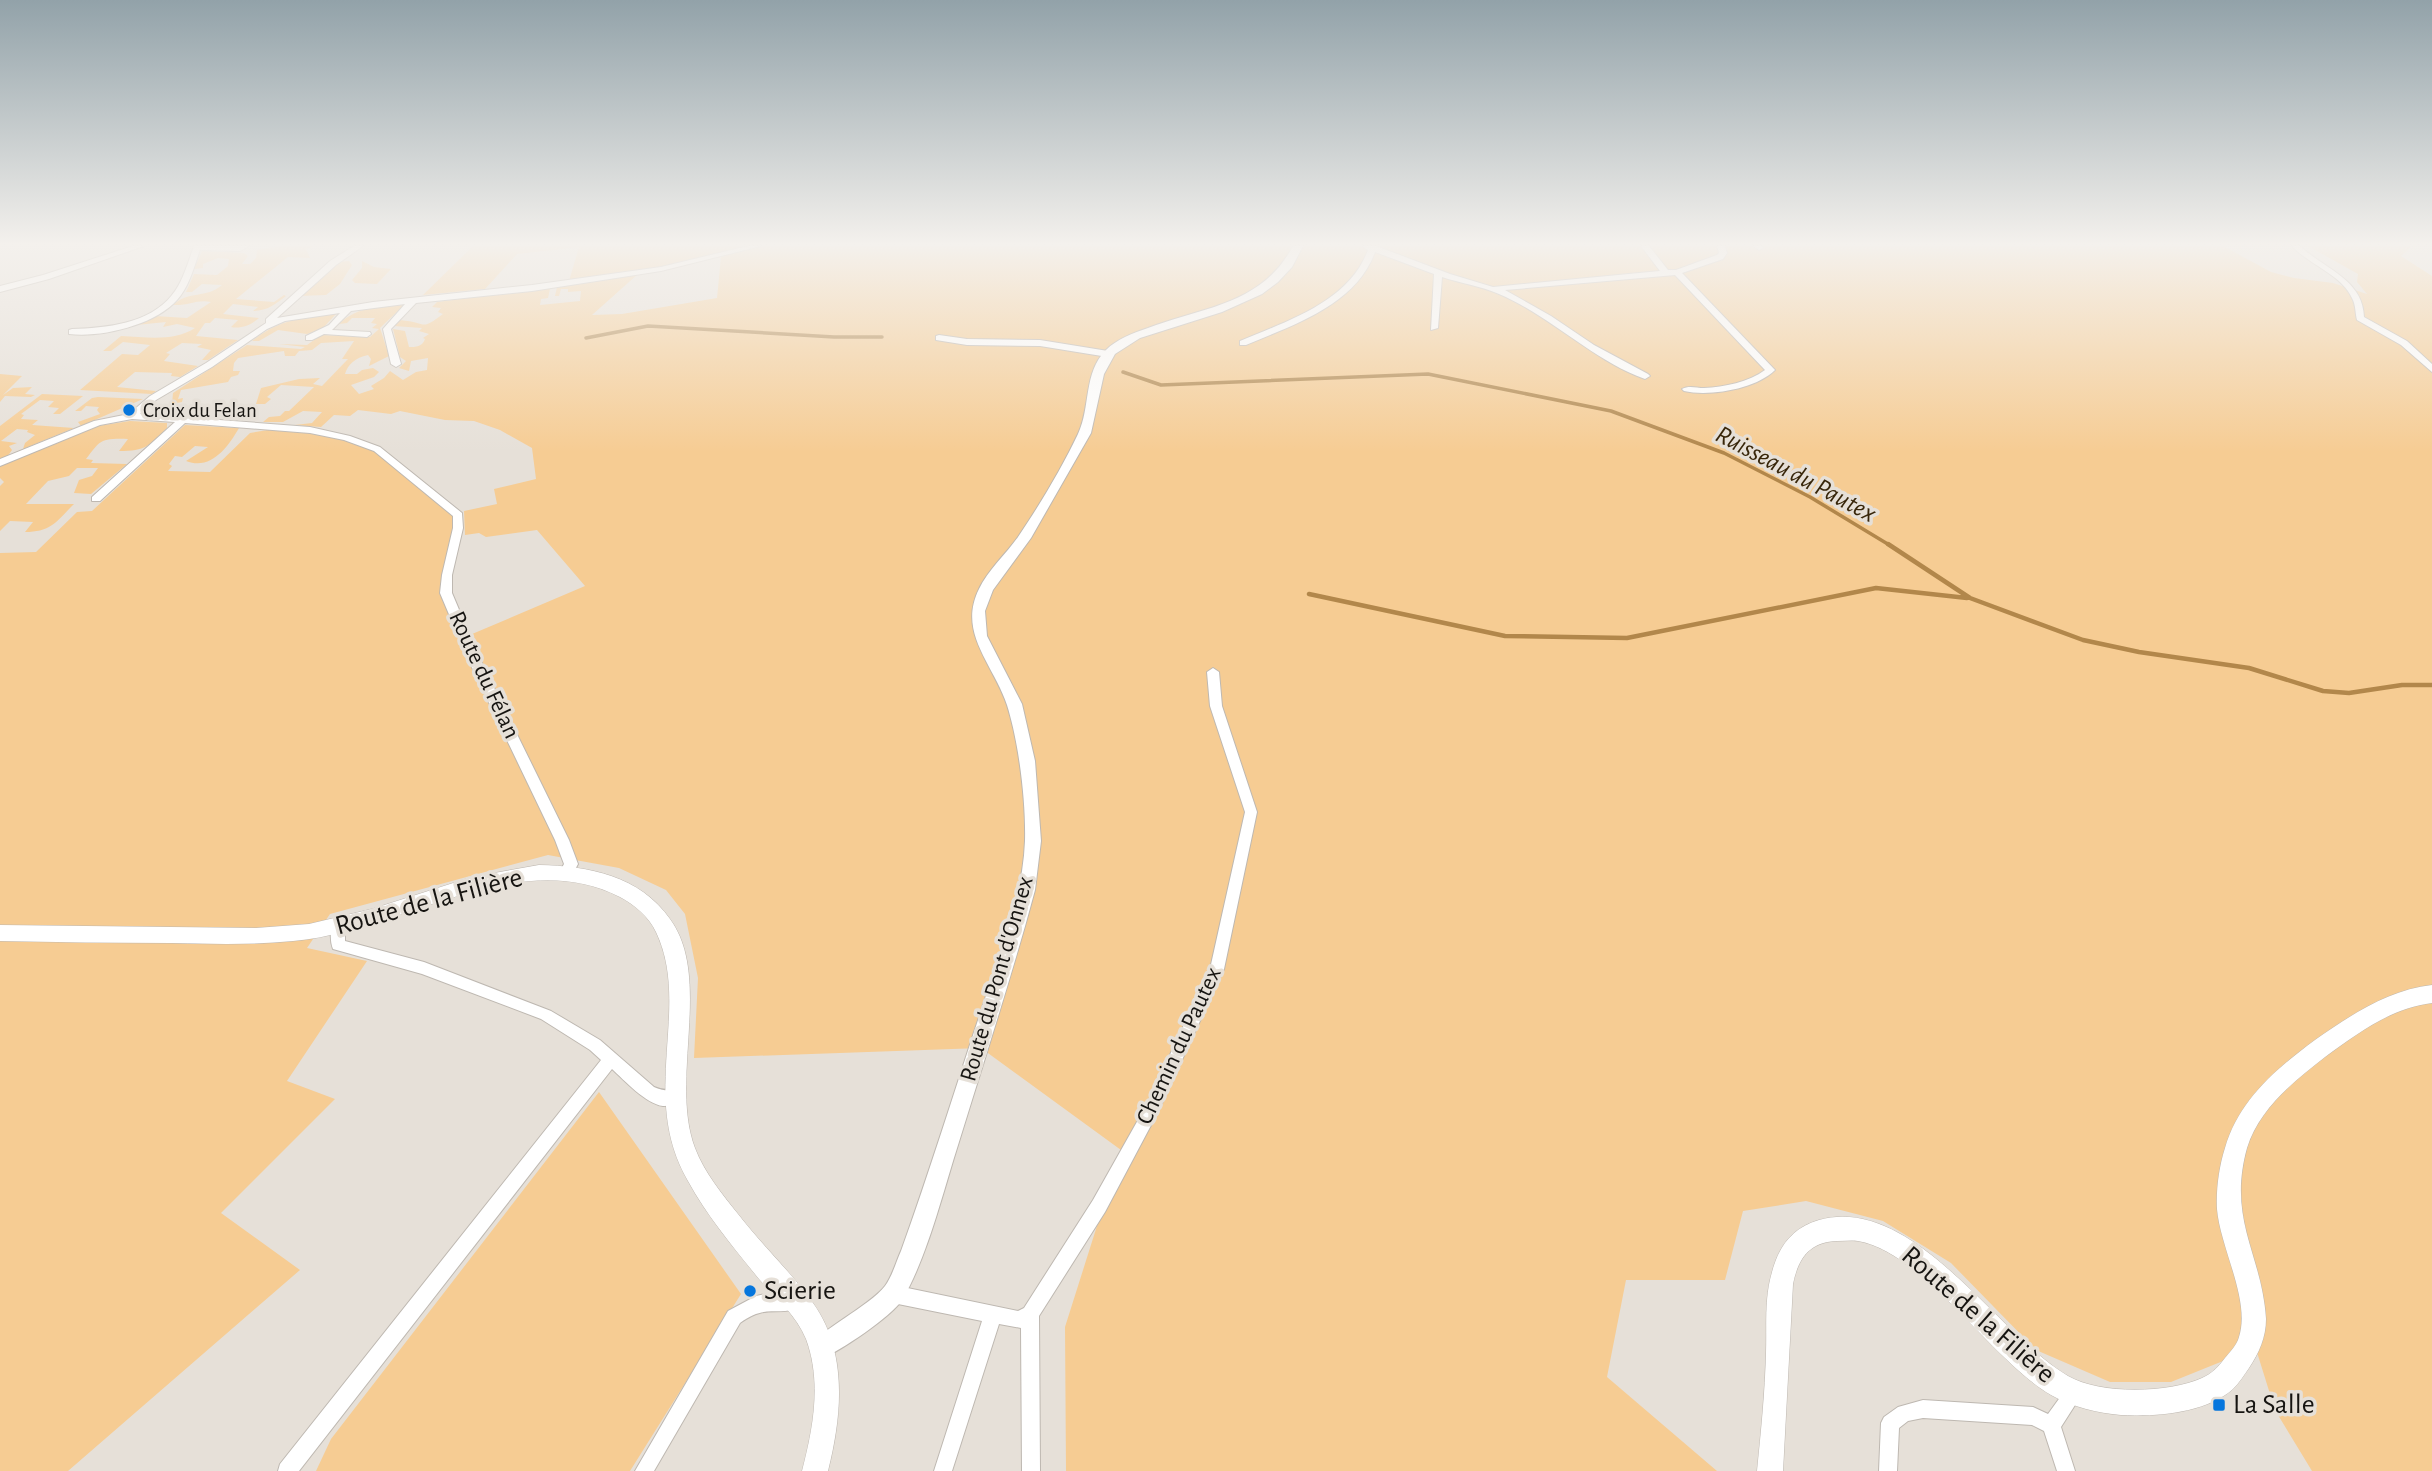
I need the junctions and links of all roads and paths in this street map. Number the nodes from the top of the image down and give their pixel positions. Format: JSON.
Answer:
{"nodes":[{"id":1,"x":150,"y":315,"type":"edge"},
{"id":2,"x":275,"y":315,"type":"edge"},
{"id":3,"x":308,"y":315,"type":"edge"},
{"id":4,"x":342,"y":315,"type":"edge"},
{"id":5,"x":400,"y":315,"type":"edge"},
{"id":6,"x":1199,"y":315,"type":"edge"},
{"id":7,"x":1305,"y":315,"type":"edge"},
{"id":8,"x":1435,"y":315,"type":"edge"},
{"id":9,"x":1542,"y":315,"type":"edge"},
{"id":10,"x":1717,"y":315,"type":"edge"},
{"id":11,"x":2360,"y":315,"type":"edge"},
{"id":12,"x":269,"y":324,"type":"junction"},
{"id":13,"x":1434,"y":328,"type":"dead end"},
{"id":14,"x":328,"y":329,"type":"junction"},
{"id":15,"x":72,"y":332,"type":"dead end"},
{"id":16,"x":367,"y":334,"type":"dead end"},
{"id":17,"x":309,"y":338,"type":"dead end"},
{"id":18,"x":939,"y":338,"type":"dead end"},
{"id":19,"x":1243,"y":343,"type":"dead end"},
{"id":20,"x":1108,"y":354,"type":"junction"},
{"id":21,"x":396,"y":364,"type":"dead end"},
{"id":22,"x":2432,"y":369,"type":"edge"},
{"id":23,"x":1645,"y":376,"type":"dead end"},
{"id":24,"x":1687,"y":389,"type":"dead end"},
{"id":25,"x":132,"y":416,"type":"junction"},
{"id":26,"x":183,"y":420,"type":"junction"},
{"id":27,"x":0,"y":463,"type":"edge"},
{"id":28,"x":96,"y":499,"type":"dead end"},
{"id":29,"x":1213,"y":673,"type":"dead end"},
{"id":30,"x":566,"y":873,"type":"junction"},
{"id":31,"x":338,"y":927,"type":"junction"},
{"id":32,"x":0,"y":933,"type":"edge"},
{"id":33,"x":2432,"y":994,"type":"edge"},
{"id":34,"x":612,"y":1058,"type":"junction"},
{"id":35,"x":674,"y":1097,"type":"junction"},
{"id":36,"x":893,"y":1294,"type":"junction"},
{"id":37,"x":796,"y":1301,"type":"junction"},
{"id":38,"x":1030,"y":1314,"type":"junction"},
{"id":39,"x":993,"y":1315,"type":"junction"},
{"id":40,"x":821,"y":1348,"type":"junction"},
{"id":41,"x":2075,"y":1391,"type":"junction"},
{"id":42,"x":2052,"y":1425,"type":"junction"},
{"id":43,"x":287,"y":1471,"type":"edge"},
{"id":44,"x":644,"y":1471,"type":"edge"},
{"id":45,"x":815,"y":1471,"type":"edge"},
{"id":46,"x":943,"y":1471,"type":"edge"},
{"id":47,"x":1031,"y":1471,"type":"edge"},
{"id":48,"x":1770,"y":1471,"type":"edge"},
{"id":49,"x":1888,"y":1471,"type":"edge"},
{"id":50,"x":2066,"y":1471,"type":"edge"}],
"edges":[{"from":1,"to":15,"type":"street"},
{"from":2,"to":12,"type":"street"},
{"from":3,"to":12,"type":"street"},
{"from":4,"to":14,"type":"street"},
{"from":5,"to":21,"type":"street"},
{"from":6,"to":20,"type":"street"},
{"from":7,"to":19,"type":"street"},
{"from":8,"to":13,"type":"street"},
{"from":9,"to":23,"type":"street"},
{"from":10,"to":24,"type":"street"},
{"from":11,"to":22,"type":"street"},
{"from":12,"to":25,"type":"street"},
{"from":14,"to":16,"type":"street"},
{"from":14,"to":17,"type":"street"},
{"from":18,"to":20,"type":"street"},
{"from":20,"to":36,"type":"street","name":"Route du Pont d'Onnex"},
{"from":25,"to":26,"type":"street","name":"Route du Félan"},
{"from":25,"to":27,"type":"street"},
{"from":26,"to":28,"type":"street"},
{"from":26,"to":30,"type":"street","name":"Route du Félan"},
{"from":29,"to":38,"type":"street","name":"Chemin du Pautex"},
{"from":30,"to":31,"type":"main road","name":"Route de la Filière"},
{"from":30,"to":35,"type":"main road","name":"Route de la Filière"},
{"from":31,"to":32,"type":"main road","name":"Route de la Filière"},
{"from":31,"to":34,"type":"street"},
{"from":33,"to":41,"type":"main road","name":"Route de la Filière"},
{"from":34,"to":35,"type":"street"},
{"from":34,"to":43,"type":"street"},
{"from":35,"to":37,"type":"main road","name":"Route de la Filière"},
{"from":36,"to":39,"type":"street"},
{"from":36,"to":40,"type":"street","name":"Route du Pont d'Onnex"},
{"from":37,"to":40,"type":"main road","name":"Route de la Filière"},
{"from":37,"to":44,"type":"street"},
{"from":38,"to":39,"type":"street"},
{"from":38,"to":47,"type":"street"},
{"from":39,"to":46,"type":"street"},
{"from":40,"to":45,"type":"main road","name":"Route de la Filière"},
{"from":41,"to":42,"type":"street"},
{"from":41,"to":48,"type":"main road","name":"Route de la Filière"},
{"from":42,"to":49,"type":"street"},
{"from":42,"to":50,"type":"street"}]}
